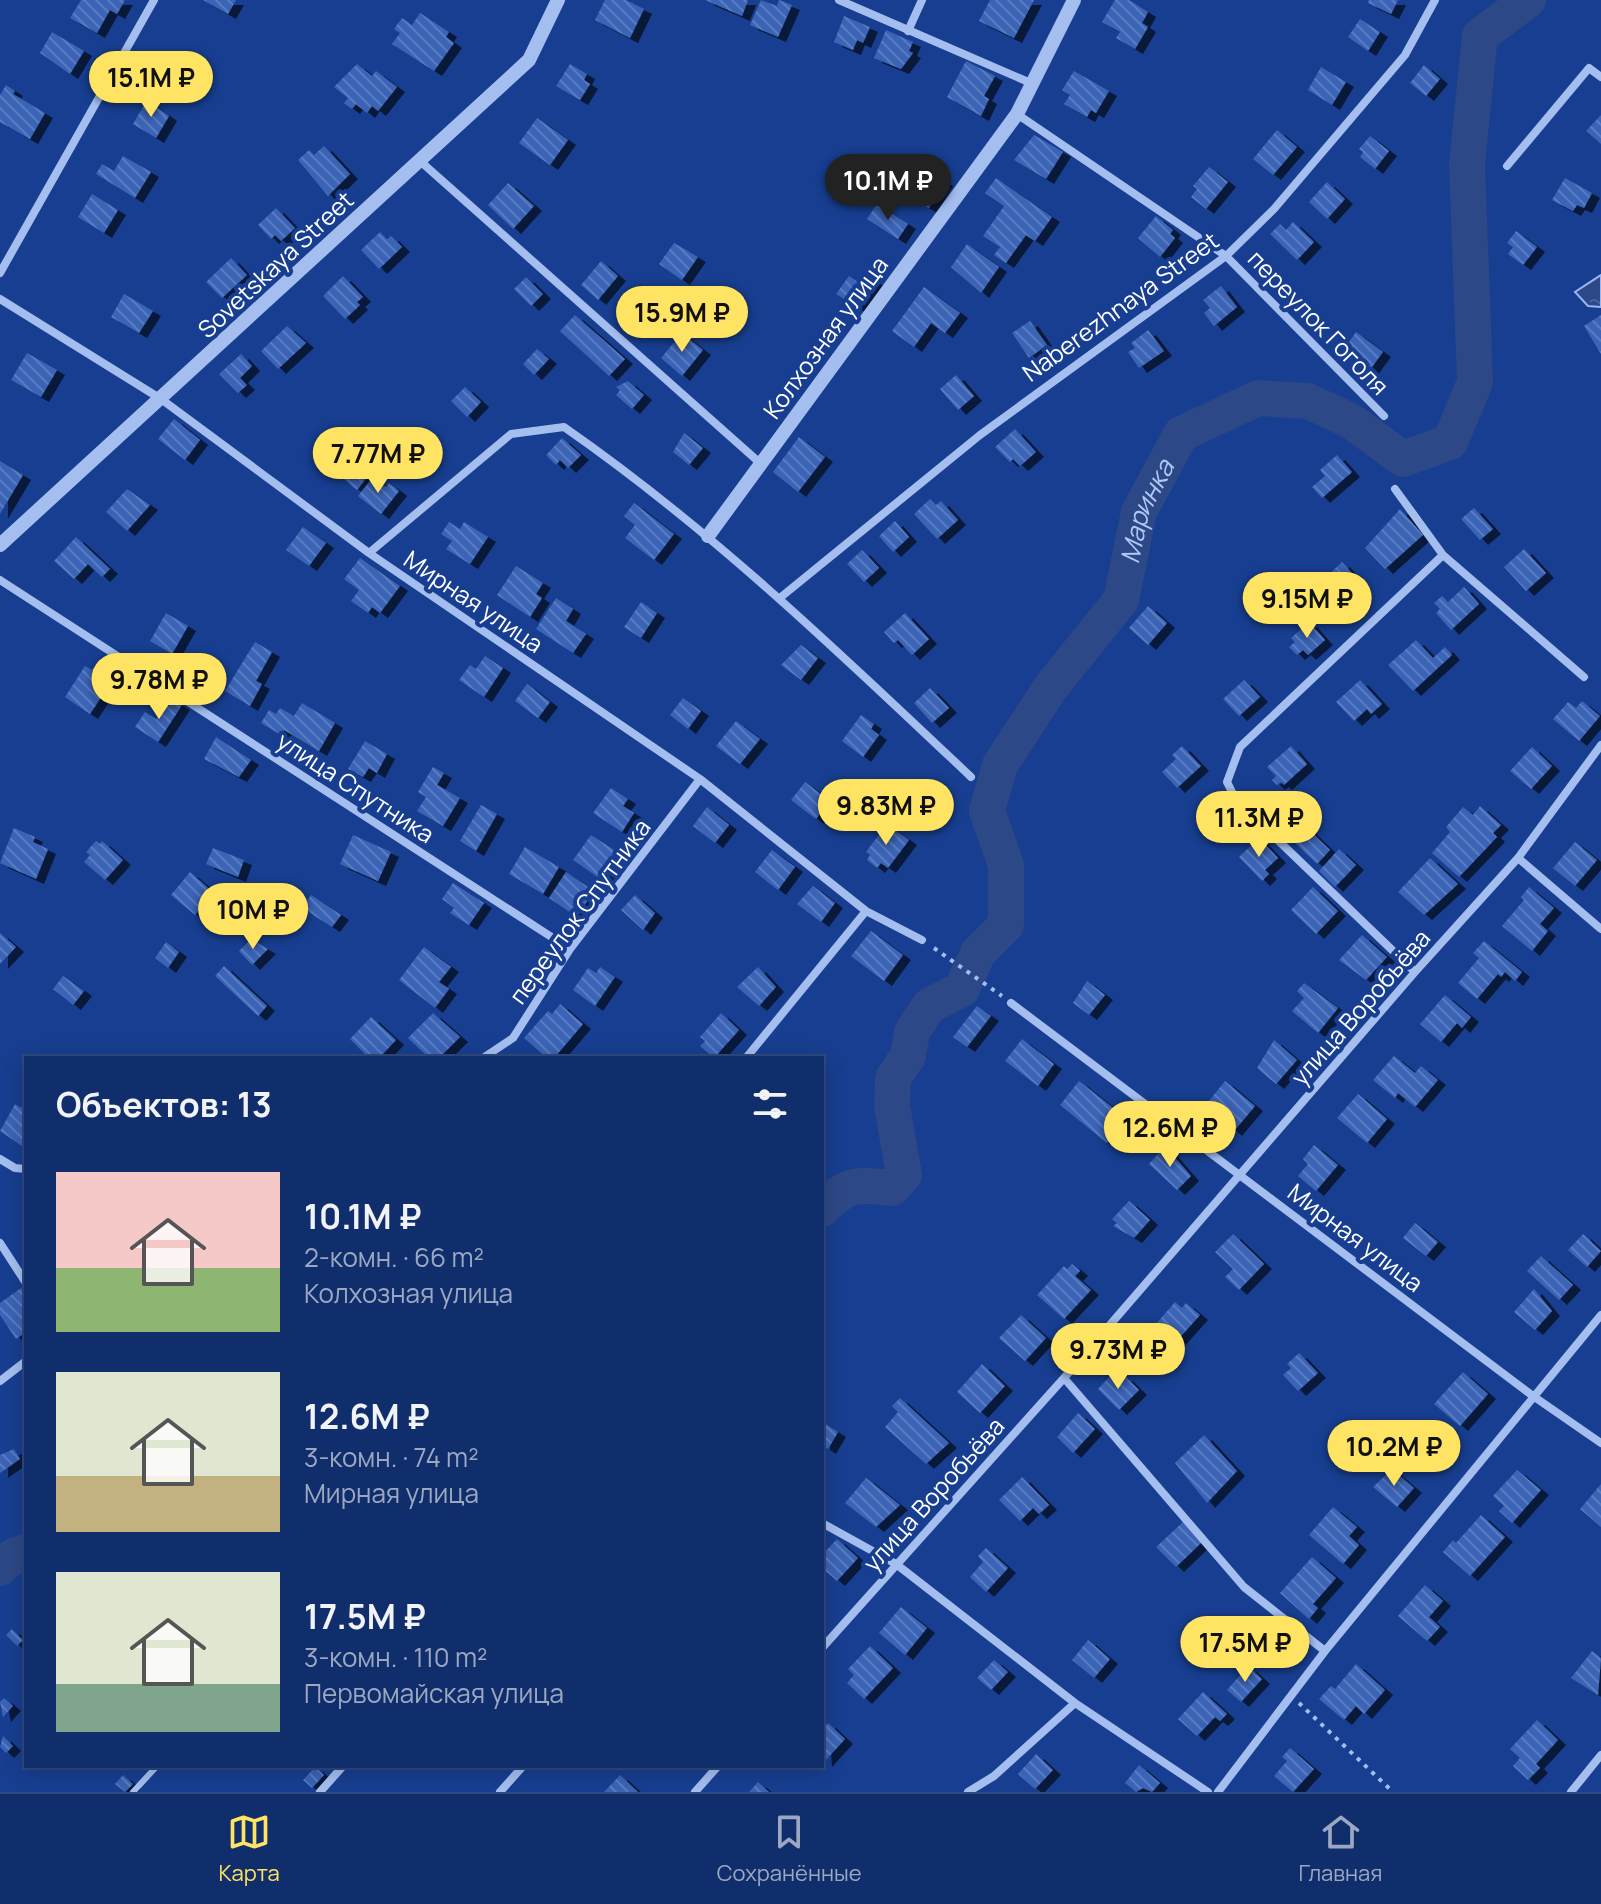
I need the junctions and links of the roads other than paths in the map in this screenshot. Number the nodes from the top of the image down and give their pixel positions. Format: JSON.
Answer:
{"nodes":[{"id":1,"x":154,"y":0,"type":"edge"},
{"id":2,"x":558,"y":0,"type":"edge"},
{"id":3,"x":839,"y":0,"type":"edge"},
{"id":4,"x":922,"y":0,"type":"edge"},
{"id":5,"x":1074,"y":0,"type":"edge"},
{"id":6,"x":1435,"y":0,"type":"edge"},
{"id":7,"x":908,"y":31,"type":"junction"},
{"id":8,"x":1601,"y":77,"type":"edge"},
{"id":9,"x":1034,"y":85,"type":"junction"},
{"id":10,"x":1017,"y":114,"type":"junction"},
{"id":11,"x":420,"y":161,"type":"junction"},
{"id":12,"x":1507,"y":166,"type":"dead end"},
{"id":13,"x":1226,"y":256,"type":"junction"},
{"id":14,"x":0,"y":273,"type":"edge"},
{"id":15,"x":0,"y":299,"type":"edge"},
{"id":16,"x":161,"y":399,"type":"junction"},
{"id":17,"x":1384,"y":416,"type":"dead end"},
{"id":18,"x":760,"y":463,"type":"junction"},
{"id":19,"x":1395,"y":489,"type":"dead end"},
{"id":20,"x":708,"y":536,"type":"junction"},
{"id":21,"x":0,"y":545,"type":"edge"},
{"id":22,"x":369,"y":553,"type":"junction"},
{"id":23,"x":1443,"y":555,"type":"junction"},
{"id":24,"x":0,"y":580,"type":"edge"},
{"id":25,"x":781,"y":597,"type":"junction"},
{"id":26,"x":1584,"y":677,"type":"dead end"},
{"id":27,"x":1601,"y":745,"type":"edge"},
{"id":28,"x":971,"y":777,"type":"dead end"},
{"id":29,"x":700,"y":779,"type":"junction"},
{"id":30,"x":1518,"y":858,"type":"junction"},
{"id":31,"x":866,"y":911,"type":"junction"},
{"id":32,"x":1601,"y":929,"type":"edge"},
{"id":33,"x":922,"y":940,"type":"road end"},
{"id":34,"x":570,"y":949,"type":"junction"},
{"id":35,"x":1415,"y":972,"type":"junction"},
{"id":36,"x":1011,"y":1003,"type":"road end"},
{"id":37,"x":486,"y":1056,"type":"edge"},
{"id":38,"x":748,"y":1056,"type":"edge"},
{"id":39,"x":0,"y":1159,"type":"edge"},
{"id":40,"x":24,"y":1169,"type":"edge"},
{"id":41,"x":1242,"y":1176,"type":"junction"},
{"id":42,"x":0,"y":1243,"type":"edge"},
{"id":43,"x":24,"y":1280,"type":"edge"},
{"id":44,"x":1601,"y":1315,"type":"edge"},
{"id":45,"x":24,"y":1363,"type":"edge"},
{"id":46,"x":1064,"y":1378,"type":"junction"},
{"id":47,"x":0,"y":1381,"type":"edge"},
{"id":48,"x":1533,"y":1396,"type":"junction"},
{"id":49,"x":1601,"y":1443,"type":"edge"},
{"id":50,"x":824,"y":1524,"type":"edge"},
{"id":51,"x":896,"y":1564,"type":"junction"},
{"id":52,"x":824,"y":1646,"type":"edge"},
{"id":53,"x":1325,"y":1651,"type":"junction"},
{"id":54,"x":1075,"y":1703,"type":"junction"},
{"id":55,"x":1601,"y":1755,"type":"edge"},
{"id":56,"x":155,"y":1768,"type":"edge"},
{"id":57,"x":341,"y":1768,"type":"edge"},
{"id":58,"x":521,"y":1768,"type":"edge"},
{"id":59,"x":716,"y":1768,"type":"edge"},
{"id":60,"x":133,"y":1792,"type":"edge"},
{"id":61,"x":320,"y":1792,"type":"edge"},
{"id":62,"x":500,"y":1792,"type":"edge"},
{"id":63,"x":695,"y":1792,"type":"edge"},
{"id":64,"x":968,"y":1792,"type":"edge"},
{"id":65,"x":1208,"y":1792,"type":"edge"},
{"id":66,"x":1218,"y":1792,"type":"edge"},
{"id":67,"x":1571,"y":1792,"type":"edge"}],
"edges":[{"from":1,"to":14,"type":"street"},
{"from":2,"to":11,"type":"street","name":"Sovetskaya Street"},
{"from":3,"to":7,"type":"street"},
{"from":4,"to":7,"type":"street"},
{"from":5,"to":9,"type":"street","name":"Колхозная улица"},
{"from":6,"to":13,"type":"street","name":"Naberezhnaya Street"},
{"from":7,"to":9,"type":"street"},
{"from":8,"to":12,"type":"street"},
{"from":9,"to":10,"type":"street","name":"Колхозная улица"},
{"from":10,"to":13,"type":"street","name":"переулок Гоголя"},
{"from":10,"to":18,"type":"street","name":"Колхозная улица"},
{"from":11,"to":16,"type":"street","name":"Sovetskaya Street"},
{"from":11,"to":18,"type":"street"},
{"from":13,"to":17,"type":"street","name":"переулок Гоголя"},
{"from":13,"to":25,"type":"street","name":"Naberezhnaya Street"},
{"from":15,"to":16,"type":"street","name":"Мирная улица"},
{"from":16,"to":21,"type":"street","name":"Sovetskaya Street"},
{"from":16,"to":22,"type":"street","name":"Мирная улица"},
{"from":18,"to":20,"type":"street","name":"Колхозная улица"},
{"from":19,"to":23,"type":"street"},
{"from":20,"to":22,"type":"street"},
{"from":20,"to":25,"type":"street"},
{"from":22,"to":29,"type":"street","name":"Мирная улица"},
{"from":23,"to":26,"type":"street"},
{"from":23,"to":35,"type":"street"},
{"from":24,"to":34,"type":"street","name":"улица Спутника"},
{"from":25,"to":28,"type":"street"},
{"from":27,"to":30,"type":"street","name":"улица Воробьёва"},
{"from":29,"to":31,"type":"street","name":"Мирная улица"},
{"from":29,"to":34,"type":"street","name":"переулок Спутника"},
{"from":30,"to":32,"type":"street"},
{"from":30,"to":35,"type":"street","name":"улица Воробьёва"},
{"from":31,"to":33,"type":"street","name":"Мирная улица"},
{"from":31,"to":38,"type":"street"},
{"from":34,"to":37,"type":"street","name":"переулок Спутника"},
{"from":35,"to":41,"type":"street","name":"улица Воробьёва"},
{"from":36,"to":41,"type":"street","name":"Мирная улица"},
{"from":39,"to":40,"type":"street"},
{"from":41,"to":46,"type":"street","name":"улица Воробьёва"},
{"from":41,"to":48,"type":"street","name":"Мирная улица"},
{"from":42,"to":43,"type":"street"},
{"from":44,"to":48,"type":"street"},
{"from":45,"to":47,"type":"street"},
{"from":46,"to":51,"type":"street","name":"улица Воробьёва"},
{"from":46,"to":53,"type":"street"},
{"from":48,"to":49,"type":"street","name":"Мирная улица"},
{"from":48,"to":53,"type":"street"},
{"from":50,"to":51,"type":"street"},
{"from":51,"to":52,"type":"street","name":"улица Воробьёва"},
{"from":51,"to":54,"type":"street"},
{"from":53,"to":66,"type":"street"},
{"from":54,"to":64,"type":"street"},
{"from":54,"to":65,"type":"street"},
{"from":55,"to":67,"type":"street"},
{"from":56,"to":60,"type":"lane"},
{"from":57,"to":61,"type":"street"},
{"from":58,"to":62,"type":"street"},
{"from":59,"to":63,"type":"street"}]}
